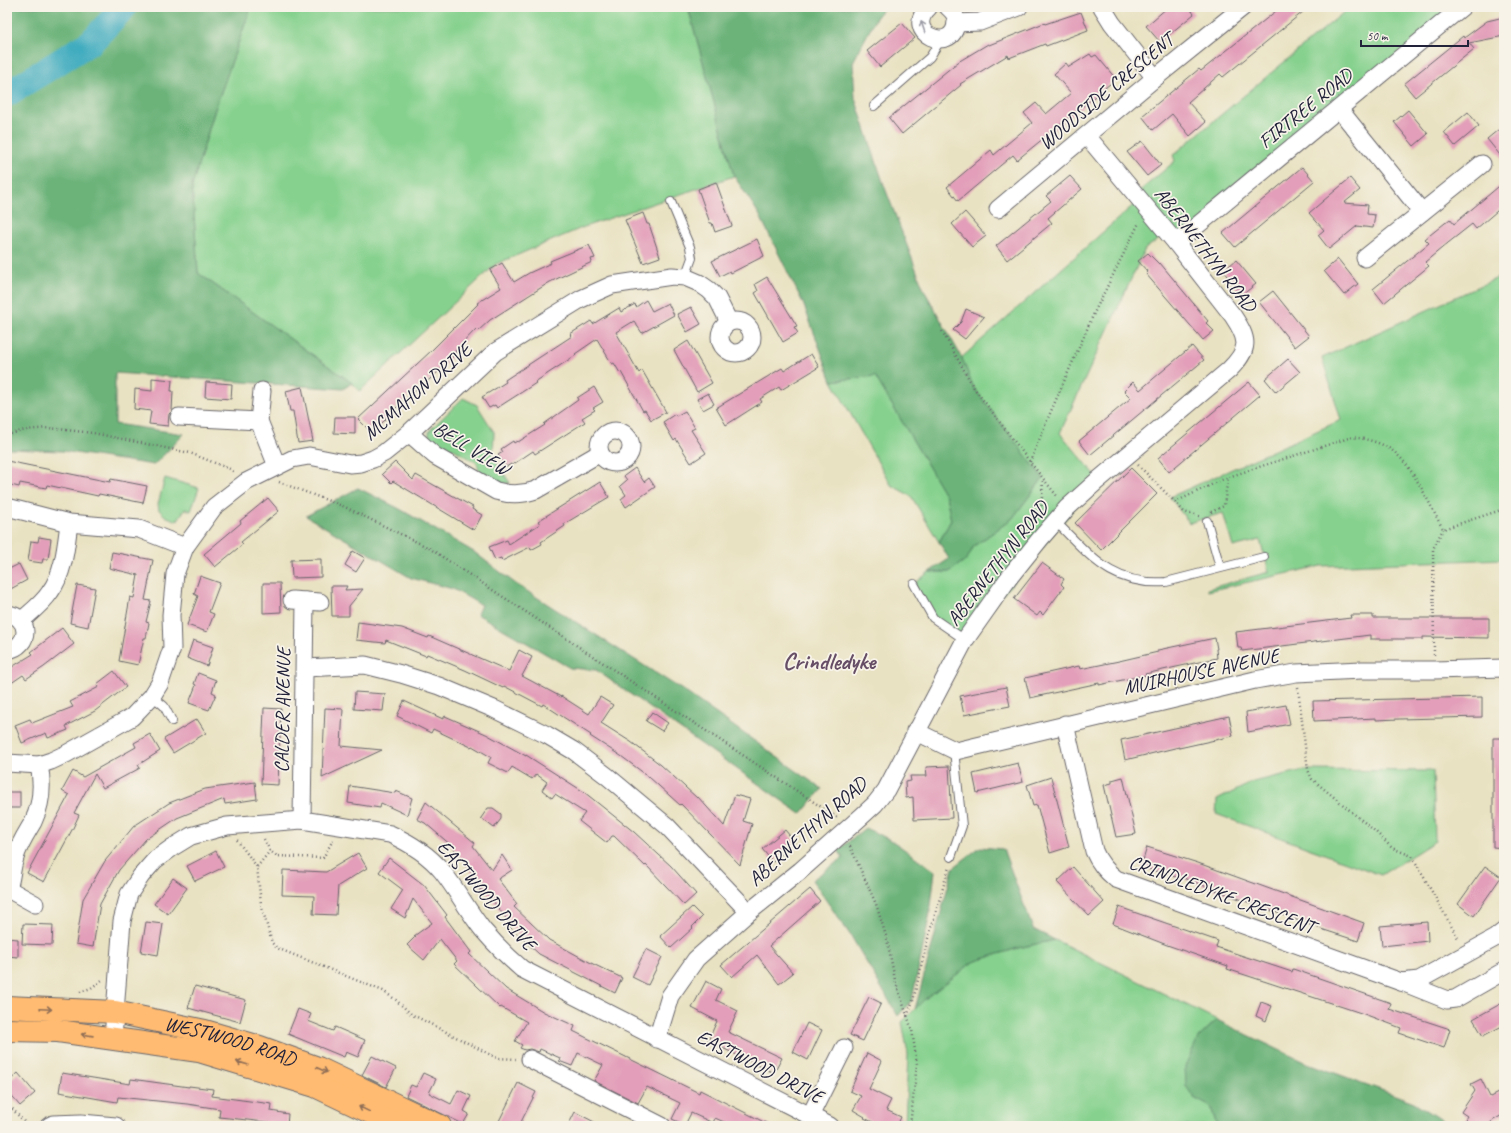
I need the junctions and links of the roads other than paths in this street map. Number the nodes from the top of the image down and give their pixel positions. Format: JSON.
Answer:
{"nodes":[{"id":1,"x":929,"y":7,"type":"edge"},
{"id":2,"x":948,"y":7,"type":"edge"},
{"id":3,"x":1019,"y":7,"type":"edge"},
{"id":4,"x":1102,"y":7,"type":"edge"},
{"id":5,"x":1242,"y":7,"type":"edge"},
{"id":6,"x":1462,"y":7,"type":"edge"},
{"id":7,"x":956,"y":23,"type":"junction"},
{"id":8,"x":941,"y":39,"type":"junction"},
{"id":9,"x":1155,"y":78,"type":"junction"},
{"id":10,"x":874,"y":106,"type":"dead end"},
{"id":11,"x":1339,"y":109,"type":"junction"},
{"id":12,"x":1087,"y":136,"type":"junction"},
{"id":13,"x":1482,"y":164,"type":"dead end"},
{"id":14,"x":671,"y":202,"type":"dead end"},
{"id":15,"x":998,"y":208,"type":"dead end"},
{"id":16,"x":1422,"y":212,"type":"junction"},
{"id":17,"x":1176,"y":243,"type":"junction"},
{"id":18,"x":1365,"y":258,"type":"dead end"},
{"id":19,"x":685,"y":277,"type":"junction"},
{"id":20,"x":729,"y":322,"type":"dead end"},
{"id":21,"x":262,"y":391,"type":"dead end"},
{"id":22,"x":179,"y":417,"type":"dead end"},
{"id":23,"x":259,"y":421,"type":"junction"},
{"id":24,"x":409,"y":433,"type":"junction"},
{"id":25,"x":600,"y":453,"type":"dead end"},
{"id":26,"x":277,"y":466,"type":"junction"},
{"id":27,"x":7,"y":507,"type":"edge"},
{"id":28,"x":1205,"y":517,"type":"road end"},
{"id":29,"x":1055,"y":521,"type":"junction"},
{"id":30,"x":69,"y":523,"type":"junction"},
{"id":31,"x":185,"y":547,"type":"junction"},
{"id":32,"x":1264,"y":557,"type":"dead end"},
{"id":33,"x":1220,"y":568,"type":"junction"},
{"id":34,"x":914,"y":584,"type":"dead end"},
{"id":35,"x":306,"y":601,"type":"dead end"},
{"id":36,"x":14,"y":618,"type":"edge"},
{"id":37,"x":965,"y":640,"type":"junction"},
{"id":38,"x":7,"y":650,"type":"edge"},
{"id":39,"x":305,"y":668,"type":"junction"},
{"id":40,"x":1504,"y":668,"type":"edge"},
{"id":41,"x":152,"y":696,"type":"junction"},
{"id":42,"x":172,"y":721,"type":"dead end"},
{"id":43,"x":1065,"y":724,"type":"junction"},
{"id":44,"x":916,"y":731,"type":"junction"},
{"id":45,"x":954,"y":750,"type":"junction"},
{"id":46,"x":7,"y":763,"type":"edge"},
{"id":47,"x":38,"y":765,"type":"junction"},
{"id":48,"x":302,"y":820,"type":"junction"},
{"id":49,"x":951,"y":857,"type":"dead end"},
{"id":50,"x":7,"y":890,"type":"edge"},
{"id":51,"x":35,"y":904,"type":"dead end"},
{"id":52,"x":749,"y":912,"type":"junction"},
{"id":53,"x":1504,"y":931,"type":"edge"},
{"id":54,"x":1504,"y":971,"type":"edge"},
{"id":55,"x":1401,"y":982,"type":"junction"},
{"id":56,"x":7,"y":1007,"type":"edge"},
{"id":57,"x":115,"y":1012,"type":"junction"},
{"id":58,"x":7,"y":1030,"type":"edge"},
{"id":59,"x":113,"y":1038,"type":"junction"},
{"id":60,"x":657,"y":1039,"type":"junction"},
{"id":61,"x":844,"y":1048,"type":"dead end"},
{"id":62,"x":530,"y":1059,"type":"road end"},
{"id":63,"x":810,"y":1116,"type":"junction"},
{"id":64,"x":49,"y":1126,"type":"edge"},
{"id":65,"x":116,"y":1126,"type":"edge"},
{"id":66,"x":399,"y":1126,"type":"edge"},
{"id":67,"x":440,"y":1126,"type":"edge"},
{"id":68,"x":662,"y":1126,"type":"edge"},
{"id":69,"x":830,"y":1126,"type":"edge"}],
"edges":[{"from":8,"to":1,"type":"street","one_way":true},
{"from":2,"to":7,"type":"street"},
{"from":3,"to":7,"type":"street"},
{"from":4,"to":9,"type":"street"},
{"from":5,"to":9,"type":"street","name":"WOODSIDE CRESCENT"},
{"from":6,"to":11,"type":"street","name":"FIRTREE ROAD"},
{"from":7,"to":8,"type":"street"},
{"from":8,"to":10,"type":"lane"},
{"from":9,"to":12,"type":"street","name":"WOODSIDE CRESCENT"},
{"from":11,"to":16,"type":"street"},
{"from":11,"to":17,"type":"street","name":"FIRTREE ROAD"},
{"from":12,"to":15,"type":"street","name":"WOODSIDE CRESCENT"},
{"from":12,"to":17,"type":"street","name":"ABERNETHYN ROAD"},
{"from":13,"to":16,"type":"street"},
{"from":14,"to":19,"type":"lane"},
{"from":16,"to":18,"type":"street"},
{"from":17,"to":29,"type":"street","name":"ABERNETHYN ROAD"},
{"from":19,"to":20,"type":"street","name":"MCMAHON DRIVE"},
{"from":19,"to":24,"type":"street","name":"MCMAHON DRIVE"},
{"from":21,"to":23,"type":"street"},
{"from":22,"to":23,"type":"street"},
{"from":23,"to":26,"type":"street"},
{"from":24,"to":25,"type":"street","name":"BELL VIEW"},
{"from":24,"to":26,"type":"street","name":"MCMAHON DRIVE"},
{"from":26,"to":31,"type":"street","name":"MCMAHON DRIVE"},
{"from":27,"to":30,"type":"street"},
{"from":28,"to":33,"type":"lane"},
{"from":29,"to":33,"type":"lane"},
{"from":29,"to":37,"type":"street","name":"ABERNETHYN ROAD"},
{"from":30,"to":31,"type":"street"},
{"from":30,"to":36,"type":"street"},
{"from":31,"to":41,"type":"street","name":"MCMAHON DRIVE"},
{"from":32,"to":33,"type":"lane"},
{"from":34,"to":37,"type":"lane"},
{"from":35,"to":39,"type":"street","name":"CALDER AVENUE"},
{"from":36,"to":38,"type":"street"},
{"from":37,"to":44,"type":"street","name":"ABERNETHYN ROAD"},
{"from":39,"to":48,"type":"street","name":"CALDER AVENUE"},
{"from":39,"to":52,"type":"street"},
{"from":40,"to":43,"type":"street","name":"MUIRHOUSE AVENUE"},
{"from":41,"to":42,"type":"lane"},
{"from":41,"to":47,"type":"street","name":"MCMAHON DRIVE"},
{"from":43,"to":45,"type":"street","name":"MUIRHOUSE AVENUE"},
{"from":43,"to":55,"type":"street","name":"CRINDLEDYKE CRESCENT"},
{"from":44,"to":45,"type":"street"},
{"from":44,"to":52,"type":"street","name":"ABERNETHYN ROAD"},
{"from":45,"to":49,"type":"lane"},
{"from":46,"to":47,"type":"street","name":"MCMAHON DRIVE"},
{"from":47,"to":50,"type":"street"},
{"from":48,"to":57,"type":"street","name":"EASTWOOD DRIVE"},
{"from":48,"to":60,"type":"street","name":"EASTWOOD DRIVE"},
{"from":50,"to":51,"type":"street"},
{"from":52,"to":60,"type":"street","name":"ABERNETHYN ROAD"},
{"from":53,"to":55,"type":"street","name":"CRINDLEDYKE CRESCENT"},
{"from":54,"to":55,"type":"street","name":"CRINDLEDYKE CRESCENT"},
{"from":56,"to":57,"type":"main road","name":"WESTWOOD ROAD","one_way":true},
{"from":57,"to":59,"type":"street","name":"EASTWOOD DRIVE"},
{"from":57,"to":67,"type":"main road","name":"WESTWOOD ROAD","one_way":true},
{"from":59,"to":58,"type":"main road","name":"WESTWOOD ROAD","one_way":true},
{"from":66,"to":59,"type":"main road","name":"WESTWOOD ROAD","one_way":true},
{"from":60,"to":63,"type":"street","name":"EASTWOOD DRIVE"},
{"from":61,"to":63,"type":"street"},
{"from":62,"to":68,"type":"street"},
{"from":63,"to":69,"type":"street","name":"EASTWOOD DRIVE"},
{"from":64,"to":65,"type":"street"}]}
